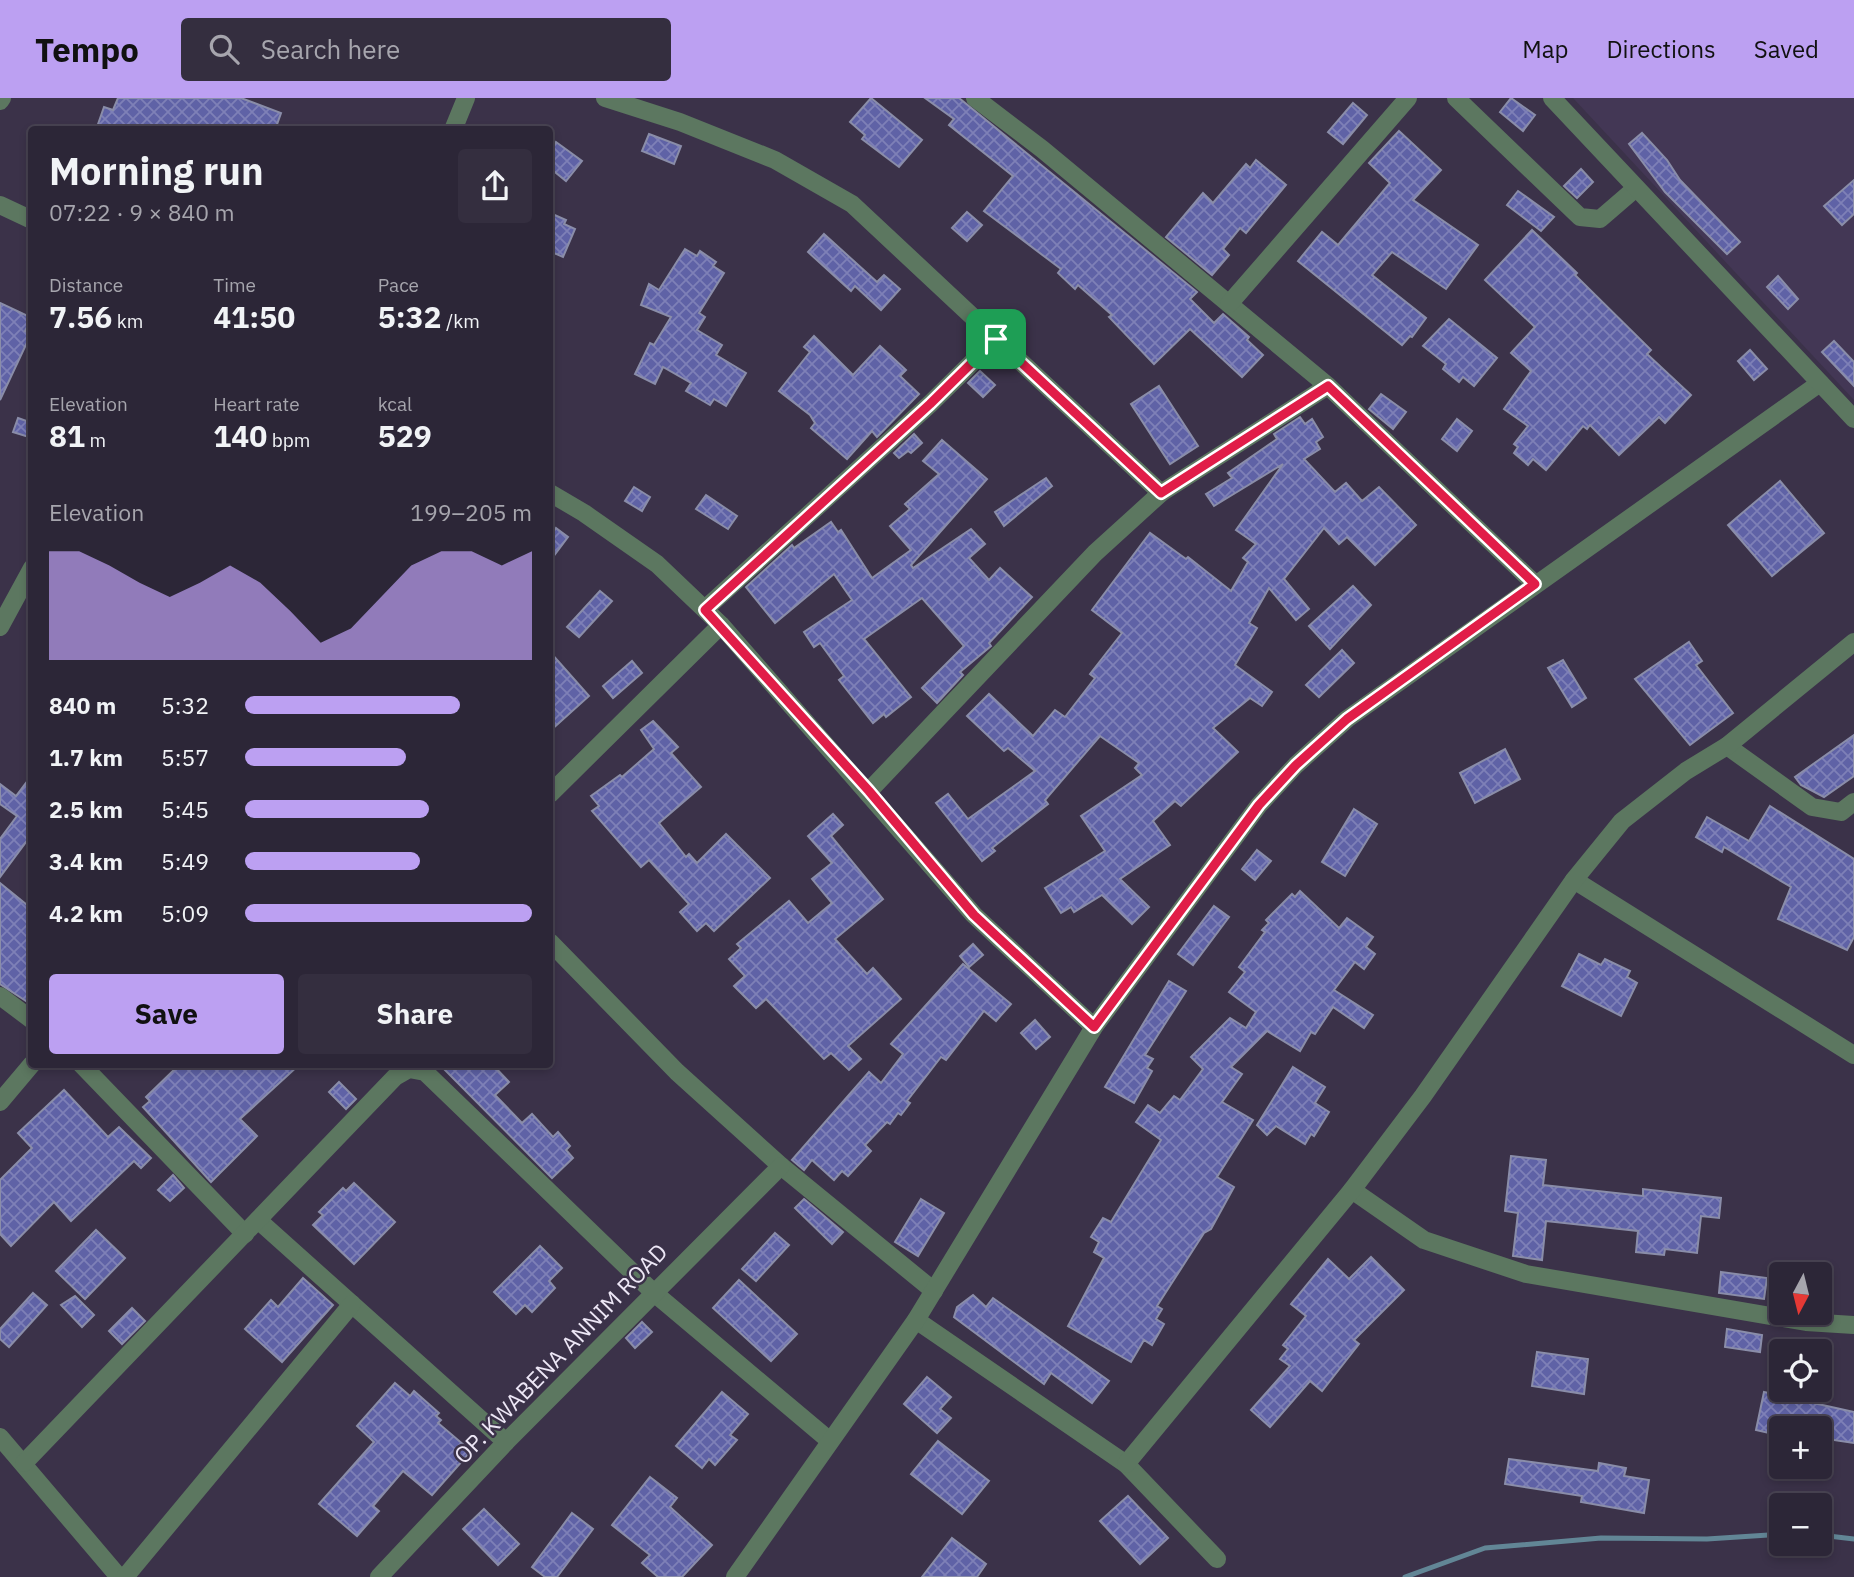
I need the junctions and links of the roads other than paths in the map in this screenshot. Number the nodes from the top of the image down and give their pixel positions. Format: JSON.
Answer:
{"nodes":[{"id":1,"x":466,"y":98,"type":"edge"},
{"id":2,"x":605,"y":98,"type":"edge"},
{"id":3,"x":975,"y":98,"type":"edge"},
{"id":4,"x":1408,"y":98,"type":"edge"},
{"id":5,"x":1456,"y":98,"type":"edge"},
{"id":6,"x":1552,"y":98,"type":"edge"},
{"id":7,"x":455,"y":126,"type":"edge"},
{"id":8,"x":1636,"y":188,"type":"junction"},
{"id":9,"x":0,"y":205,"type":"edge"},
{"id":10,"x":28,"y":218,"type":"edge"},
{"id":11,"x":1229,"y":304,"type":"junction"},
{"id":12,"x":996,"y":339,"type":"junction"},
{"id":13,"x":1820,"y":383,"type":"junction"},
{"id":14,"x":1328,"y":386,"type":"junction"},
{"id":15,"x":1854,"y":419,"type":"edge"},
{"id":16,"x":1161,"y":493,"type":"junction"},
{"id":17,"x":553,"y":495,"type":"edge"},
{"id":18,"x":28,"y":575,"type":"edge"},
{"id":19,"x":1535,"y":584,"type":"junction"},
{"id":20,"x":705,"y":610,"type":"junction"},
{"id":21,"x":721,"y":625,"type":"junction"},
{"id":22,"x":0,"y":627,"type":"edge"},
{"id":23,"x":1854,"y":642,"type":"edge"},
{"id":24,"x":1727,"y":746,"type":"junction"},
{"id":25,"x":553,"y":791,"type":"edge"},
{"id":26,"x":869,"y":791,"type":"junction"},
{"id":27,"x":1850,"y":813,"type":"edge"},
{"id":28,"x":1574,"y":880,"type":"junction"},
{"id":29,"x":553,"y":945,"type":"edge"},
{"id":30,"x":0,"y":996,"type":"edge"},
{"id":31,"x":28,"y":1017,"type":"edge"},
{"id":32,"x":1094,"y":1027,"type":"junction"},
{"id":33,"x":1852,"y":1057,"type":"edge"},
{"id":34,"x":29,"y":1068,"type":"edge"},
{"id":35,"x":85,"y":1068,"type":"edge"},
{"id":36,"x":0,"y":1102,"type":"edge"},
{"id":37,"x":781,"y":1166,"type":"junction"},
{"id":38,"x":1352,"y":1190,"type":"junction"},
{"id":39,"x":258,"y":1220,"type":"junction"},
{"id":40,"x":245,"y":1234,"type":"junction"},
{"id":41,"x":934,"y":1291,"type":"junction"},
{"id":42,"x":653,"y":1292,"type":"junction"},
{"id":43,"x":352,"y":1304,"type":"junction"},
{"id":44,"x":916,"y":1320,"type":"junction"},
{"id":45,"x":1854,"y":1325,"type":"edge"},
{"id":46,"x":0,"y":1437,"type":"edge"},
{"id":47,"x":830,"y":1441,"type":"junction"},
{"id":48,"x":506,"y":1442,"type":"junction"},
{"id":49,"x":24,"y":1463,"type":"junction"},
{"id":50,"x":1126,"y":1464,"type":"junction"},
{"id":51,"x":1217,"y":1559,"type":"dead end"},
{"id":52,"x":119,"y":1577,"type":"edge"},
{"id":53,"x":125,"y":1577,"type":"edge"},
{"id":54,"x":379,"y":1577,"type":"edge"},
{"id":55,"x":735,"y":1577,"type":"edge"}],
"edges":[{"from":1,"to":7,"type":"street"},
{"from":2,"to":12,"type":"street"},
{"from":3,"to":11,"type":"street"},
{"from":4,"to":11,"type":"street"},
{"from":5,"to":8,"type":"street"},
{"from":6,"to":8,"type":"street"},
{"from":8,"to":13,"type":"street"},
{"from":9,"to":10,"type":"street"},
{"from":11,"to":14,"type":"street"},
{"from":12,"to":16,"type":"street"},
{"from":12,"to":20,"type":"street"},
{"from":13,"to":15,"type":"street"},
{"from":13,"to":19,"type":"street"},
{"from":14,"to":16,"type":"street"},
{"from":14,"to":19,"type":"street"},
{"from":16,"to":26,"type":"street"},
{"from":17,"to":20,"type":"street"},
{"from":18,"to":22,"type":"street"},
{"from":19,"to":32,"type":"street"},
{"from":20,"to":21,"type":"street"},
{"from":21,"to":25,"type":"street"},
{"from":21,"to":26,"type":"street"},
{"from":23,"to":24,"type":"street"},
{"from":24,"to":27,"type":"street"},
{"from":24,"to":28,"type":"street"},
{"from":26,"to":32,"type":"street"},
{"from":28,"to":33,"type":"street"},
{"from":28,"to":38,"type":"street"},
{"from":29,"to":37,"type":"street"},
{"from":30,"to":31,"type":"street"},
{"from":32,"to":41,"type":"street"},
{"from":34,"to":36,"type":"street"},
{"from":35,"to":40,"type":"street"},
{"from":37,"to":41,"type":"street"},
{"from":37,"to":42,"type":"street","name":"OP. KWABENA ANNIM ROAD"},
{"from":38,"to":45,"type":"street"},
{"from":38,"to":50,"type":"street"},
{"from":39,"to":40,"type":"street"},
{"from":39,"to":42,"type":"street"},
{"from":39,"to":43,"type":"street"},
{"from":40,"to":49,"type":"street"},
{"from":41,"to":44,"type":"street"},
{"from":42,"to":47,"type":"street"},
{"from":42,"to":48,"type":"street","name":"OP. KWABENA ANNIM ROAD"},
{"from":43,"to":48,"type":"street"},
{"from":43,"to":53,"type":"street"},
{"from":44,"to":47,"type":"street"},
{"from":44,"to":50,"type":"street"},
{"from":46,"to":49,"type":"street"},
{"from":47,"to":55,"type":"street"},
{"from":48,"to":54,"type":"street","name":"OP. KWABENA ANNIM ROAD"},
{"from":49,"to":52,"type":"street"},
{"from":50,"to":51,"type":"street"}]}
